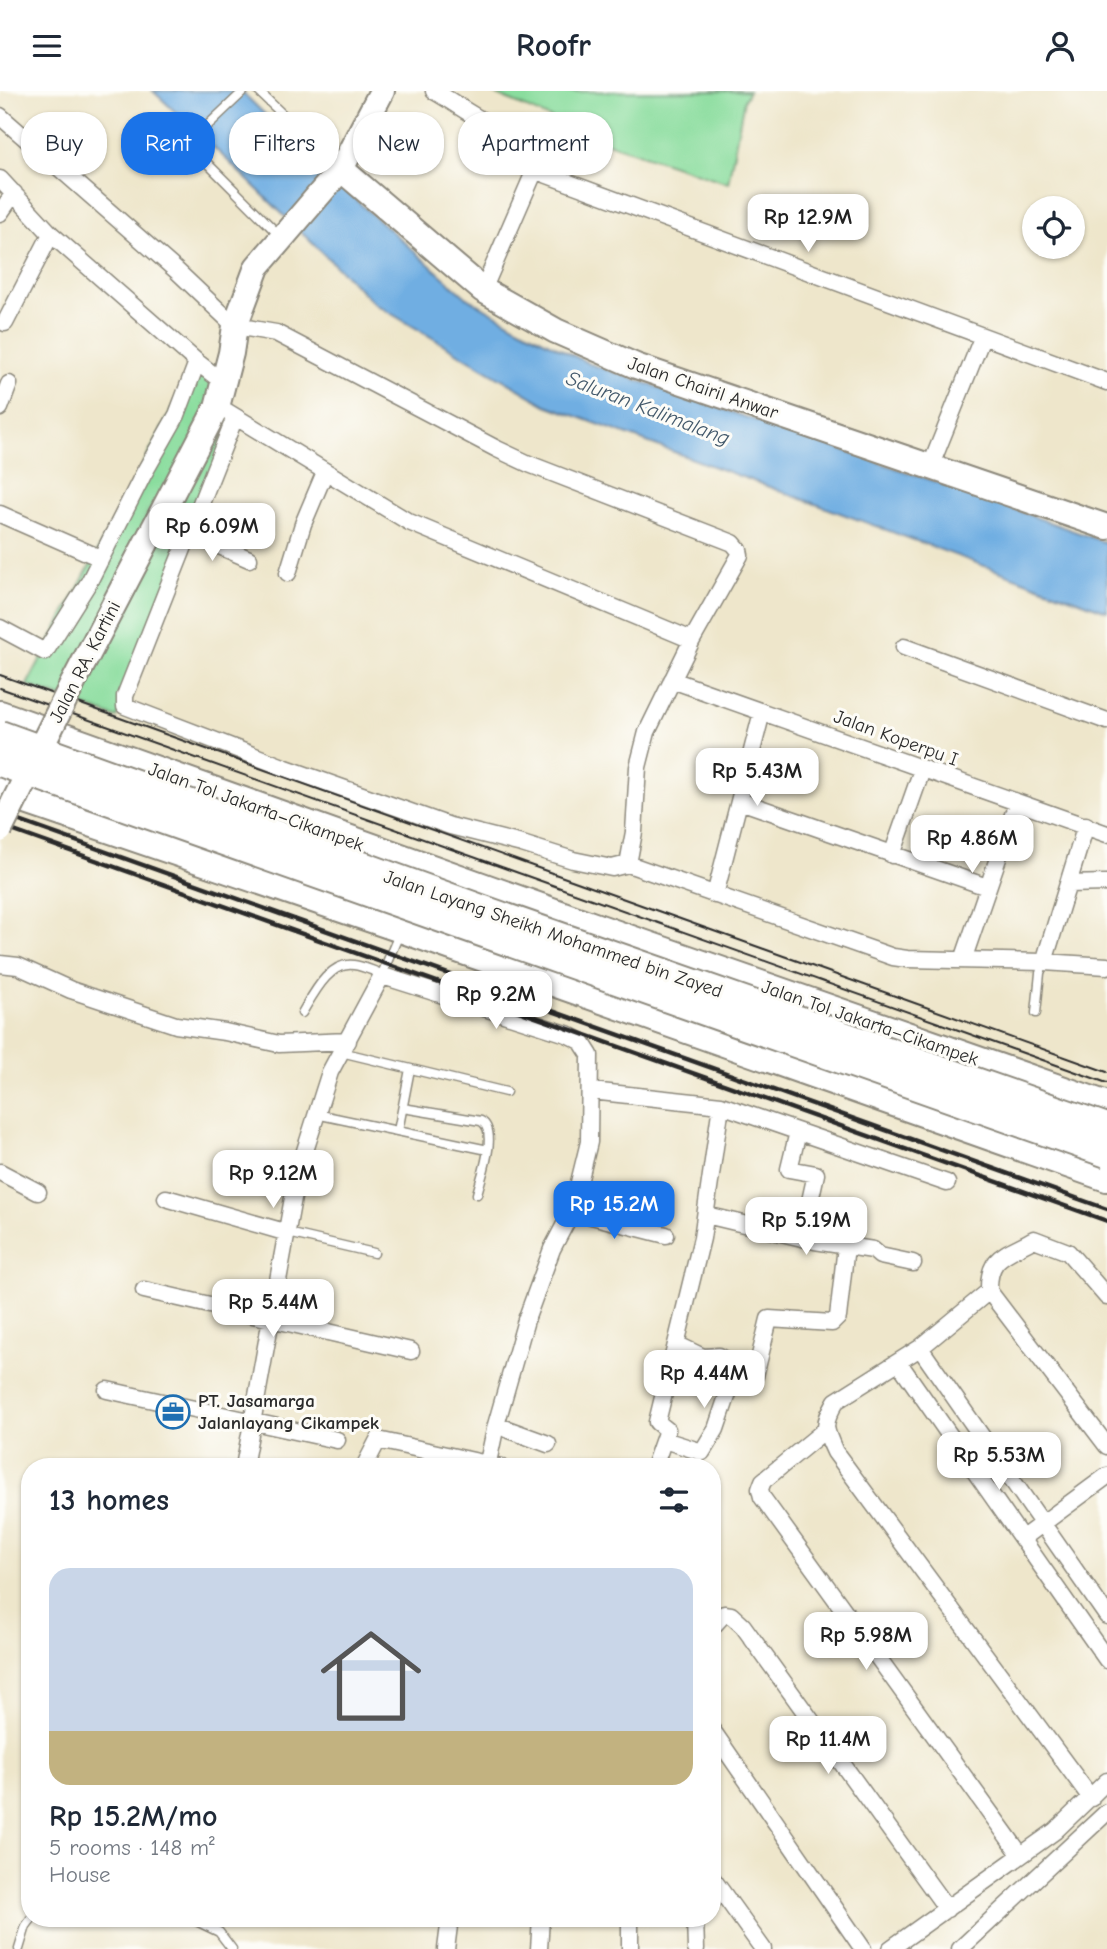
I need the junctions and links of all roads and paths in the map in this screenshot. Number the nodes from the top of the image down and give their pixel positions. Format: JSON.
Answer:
{"nodes":[{"id":1,"x":244,"y":91,"type":"edge"},
{"id":2,"x":258,"y":91,"type":"edge"},
{"id":3,"x":382,"y":91,"type":"edge"},
{"id":4,"x":434,"y":91,"type":"edge"},
{"id":5,"x":279,"y":112,"type":"edge"},
{"id":6,"x":471,"y":112,"type":"edge"},
{"id":7,"x":0,"y":116,"type":"edge"},
{"id":8,"x":339,"y":170,"type":"edge"},
{"id":9,"x":339,"y":173,"type":"edge"},
{"id":10,"x":335,"y":175,"type":"edge"},
{"id":11,"x":533,"y":175,"type":"edge"},
{"id":12,"x":548,"y":175,"type":"edge"},
{"id":13,"x":0,"y":179,"type":"edge"},
{"id":14,"x":14,"y":193,"type":"junction"},
{"id":15,"x":0,"y":213,"type":"edge"},
{"id":16,"x":51,"y":234,"type":"junction"},
{"id":17,"x":283,"y":235,"type":"junction"},
{"id":18,"x":483,"y":290,"type":"junction"},
{"id":19,"x":5,"y":323,"type":"dead end"},
{"id":20,"x":235,"y":326,"type":"junction"},
{"id":21,"x":982,"y":338,"type":"junction"},
{"id":22,"x":197,"y":362,"type":"junction"},
{"id":23,"x":1107,"y":382,"type":"edge"},
{"id":24,"x":224,"y":383,"type":"junction"},
{"id":25,"x":9,"y":384,"type":"dead end"},
{"id":26,"x":0,"y":408,"type":"edge"},
{"id":27,"x":226,"y":412,"type":"junction"},
{"id":28,"x":931,"y":465,"type":"junction"},
{"id":29,"x":325,"y":472,"type":"junction"},
{"id":30,"x":0,"y":514,"type":"edge"},
{"id":31,"x":1107,"y":527,"type":"edge"},
{"id":32,"x":190,"y":533,"type":"junction"},
{"id":33,"x":100,"y":558,"type":"junction"},
{"id":34,"x":249,"y":559,"type":"dead end"},
{"id":35,"x":288,"y":573,"type":"dead end"},
{"id":36,"x":0,"y":628,"type":"edge"},
{"id":37,"x":692,"y":640,"type":"junction"},
{"id":38,"x":904,"y":647,"type":"dead end"},
{"id":39,"x":672,"y":680,"type":"junction"},
{"id":40,"x":762,"y":712,"type":"junction"},
{"id":41,"x":0,"y":715,"type":"edge"},
{"id":42,"x":1107,"y":721,"type":"edge"},
{"id":43,"x":0,"y":735,"type":"edge"},
{"id":44,"x":0,"y":762,"type":"edge"},
{"id":45,"x":922,"y":770,"type":"junction"},
{"id":46,"x":0,"y":791,"type":"edge"},
{"id":47,"x":740,"y":800,"type":"junction"},
{"id":48,"x":1017,"y":803,"type":"junction"},
{"id":49,"x":1086,"y":825,"type":"junction"},
{"id":50,"x":0,"y":830,"type":"edge"},
{"id":51,"x":1107,"y":834,"type":"edge"},
{"id":52,"x":892,"y":855,"type":"junction"},
{"id":53,"x":628,"y":864,"type":"junction"},
{"id":54,"x":1107,"y":883,"type":"edge"},
{"id":55,"x":1068,"y":884,"type":"junction"},
{"id":56,"x":987,"y":887,"type":"junction"},
{"id":57,"x":715,"y":895,"type":"junction"},
{"id":58,"x":401,"y":928,"type":"junction"},
{"id":59,"x":963,"y":960,"type":"junction"},
{"id":60,"x":1044,"y":962,"type":"junction"},
{"id":61,"x":0,"y":964,"type":"edge"},
{"id":62,"x":1107,"y":965,"type":"edge"},
{"id":63,"x":382,"y":976,"type":"junction"},
{"id":64,"x":302,"y":1013,"type":"dead end"},
{"id":65,"x":1036,"y":1013,"type":"dead end"},
{"id":66,"x":345,"y":1046,"type":"junction"},
{"id":67,"x":410,"y":1069,"type":"junction"},
{"id":68,"x":506,"y":1091,"type":"dead end"},
{"id":69,"x":591,"y":1091,"type":"junction"},
{"id":70,"x":721,"y":1105,"type":"junction"},
{"id":71,"x":1107,"y":1106,"type":"edge"},
{"id":72,"x":403,"y":1108,"type":"junction"},
{"id":73,"x":316,"y":1114,"type":"junction"},
{"id":74,"x":1107,"y":1128,"type":"edge"},
{"id":75,"x":398,"y":1131,"type":"junction"},
{"id":76,"x":798,"y":1132,"type":"junction"},
{"id":77,"x":488,"y":1150,"type":"junction"},
{"id":78,"x":1107,"y":1153,"type":"edge"},
{"id":79,"x":0,"y":1172,"type":"edge"},
{"id":80,"x":1107,"y":1177,"type":"edge"},
{"id":81,"x":947,"y":1183,"type":"dead end"},
{"id":82,"x":38,"y":1192,"type":"dead end"},
{"id":83,"x":477,"y":1194,"type":"dead end"},
{"id":84,"x":166,"y":1198,"type":"dead end"},
{"id":85,"x":572,"y":1211,"type":"junction"},
{"id":86,"x":706,"y":1215,"type":"junction"},
{"id":87,"x":288,"y":1233,"type":"junction"},
{"id":88,"x":666,"y":1235,"type":"dead end"},
{"id":89,"x":810,"y":1240,"type":"junction"},
{"id":90,"x":846,"y":1246,"type":"junction"},
{"id":91,"x":374,"y":1254,"type":"dead end"},
{"id":92,"x":913,"y":1263,"type":"dead end"},
{"id":93,"x":144,"y":1290,"type":"dead end"},
{"id":94,"x":989,"y":1291,"type":"junction"},
{"id":95,"x":1107,"y":1297,"type":"edge"},
{"id":96,"x":270,"y":1319,"type":"junction"},
{"id":97,"x":676,"y":1344,"type":"junction"},
{"id":98,"x":920,"y":1348,"type":"junction"},
{"id":99,"x":411,"y":1351,"type":"dead end"},
{"id":100,"x":899,"y":1363,"type":"junction"},
{"id":101,"x":736,"y":1370,"type":"junction"},
{"id":102,"x":107,"y":1390,"type":"dead end"},
{"id":103,"x":251,"y":1421,"type":"junction"},
{"id":104,"x":496,"y":1425,"type":"junction"},
{"id":105,"x":825,"y":1430,"type":"junction"},
{"id":106,"x":337,"y":1440,"type":"dead end"},
{"id":107,"x":664,"y":1440,"type":"junction"},
{"id":108,"x":548,"y":1444,"type":"dead end"},
{"id":109,"x":1107,"y":1446,"type":"edge"},
{"id":110,"x":245,"y":1458,"type":"edge"},
{"id":111,"x":369,"y":1458,"type":"edge"},
{"id":112,"x":460,"y":1458,"type":"edge"},
{"id":113,"x":493,"y":1458,"type":"edge"},
{"id":114,"x":657,"y":1458,"type":"edge"},
{"id":115,"x":1107,"y":1476,"type":"edge"},
{"id":116,"x":1043,"y":1524,"type":"junction"},
{"id":117,"x":1023,"y":1538,"type":"junction"},
{"id":118,"x":1107,"y":1616,"type":"edge"},
{"id":119,"x":721,"y":1617,"type":"edge"},
{"id":120,"x":1107,"y":1660,"type":"edge"},
{"id":121,"x":721,"y":1743,"type":"edge"},
{"id":122,"x":1107,"y":1781,"type":"edge"},
{"id":123,"x":1091,"y":1798,"type":"junction"},
{"id":124,"x":1107,"y":1812,"type":"edge"},
{"id":125,"x":1055,"y":1831,"type":"junction"},
{"id":126,"x":1070,"y":1847,"type":"junction"},
{"id":127,"x":1020,"y":1854,"type":"junction"},
{"id":128,"x":721,"y":1891,"type":"edge"},
{"id":129,"x":947,"y":1909,"type":"junction"},
{"id":130,"x":26,"y":1927,"type":"edge"},
{"id":131,"x":209,"y":1927,"type":"edge"},
{"id":132,"x":449,"y":1927,"type":"edge"},
{"id":133,"x":540,"y":1927,"type":"edge"},
{"id":134,"x":630,"y":1927,"type":"edge"},
{"id":135,"x":695,"y":1927,"type":"edge"},
{"id":136,"x":19,"y":1949,"type":"edge"},
{"id":137,"x":232,"y":1949,"type":"edge"},
{"id":138,"x":446,"y":1949,"type":"edge"},
{"id":139,"x":539,"y":1949,"type":"edge"},
{"id":140,"x":630,"y":1949,"type":"edge"},
{"id":141,"x":696,"y":1949,"type":"edge"},
{"id":142,"x":763,"y":1949,"type":"edge"},
{"id":143,"x":863,"y":1949,"type":"edge"},
{"id":144,"x":890,"y":1949,"type":"edge"},
{"id":145,"x":960,"y":1949,"type":"edge"}],
"edges":[{"from":1,"to":17,"type":"lane"},
{"from":2,"to":5,"type":"lane"},
{"from":3,"to":8,"type":"main road","name":"Jalan RA. Kartini"},
{"from":4,"to":6,"type":"street"},
{"from":7,"to":20,"type":"street"},
{"from":9,"to":18,"type":"main road","name":"Jalan Chairil Anwar"},
{"from":10,"to":17,"type":"main road","name":"Jalan RA. Kartini"},
{"from":11,"to":18,"type":"street"},
{"from":12,"to":21,"type":"street"},
{"from":13,"to":14,"type":"street"},
{"from":14,"to":15,"type":"street"},
{"from":14,"to":16,"type":"street"},
{"from":16,"to":19,"type":"street"},
{"from":16,"to":22,"type":"street"},
{"from":17,"to":20,"type":"main road","name":"Jalan RA. Kartini"},
{"from":18,"to":28,"type":"main road","name":"Jalan Chairil Anwar"},
{"from":20,"to":24,"type":"main road","name":"Jalan RA. Kartini"},
{"from":20,"to":37,"type":"street"},
{"from":21,"to":23,"type":"street"},
{"from":21,"to":28,"type":"street"},
{"from":22,"to":24,"type":"street"},
{"from":22,"to":33,"type":"street"},
{"from":24,"to":27,"type":"main road","name":"Jalan RA. Kartini"},
{"from":25,"to":26,"type":"street"},
{"from":27,"to":29,"type":"street"},
{"from":27,"to":32,"type":"street"},
{"from":27,"to":50,"type":"main road","name":"Jalan RA. Kartini","bridge":true},
{"from":28,"to":31,"type":"main road","name":"Jalan Chairil Anwar"},
{"from":29,"to":35,"type":"street"},
{"from":29,"to":37,"type":"street"},
{"from":30,"to":33,"type":"street"},
{"from":32,"to":34,"type":"street"},
{"from":32,"to":53,"type":"street"},
{"from":33,"to":36,"type":"street"},
{"from":37,"to":39,"type":"street"},
{"from":38,"to":42,"type":"street"},
{"from":39,"to":40,"type":"street","name":"Jalan Koperpu I"},
{"from":39,"to":53,"type":"street"},
{"from":40,"to":45,"type":"street","name":"Jalan Koperpu I"},
{"from":40,"to":47,"type":"street"},
{"from":41,"to":71,"type":"highway","name":"Jalan Tol Jakarta–Cikampek"},
{"from":43,"to":74,"type":"highway","name":"Jalan Layang Sheikh Mohammed bin Zayed","bridge":true},
{"from":44,"to":78,"type":"highway","name":"Jalan Layang Sheikh Mohammed bin Zayed","bridge":true},
{"from":45,"to":48,"type":"street","name":"Jalan Koperpu I"},
{"from":45,"to":52,"type":"street"},
{"from":46,"to":58,"type":"highway"},
{"from":47,"to":52,"type":"street"},
{"from":47,"to":57,"type":"street"},
{"from":48,"to":49,"type":"street","name":"Jalan Koperpu I"},
{"from":48,"to":56,"type":"street"},
{"from":49,"to":51,"type":"street","name":"Jalan Koperpu I"},
{"from":49,"to":55,"type":"street"},
{"from":52,"to":56,"type":"street"},
{"from":53,"to":57,"type":"street"},
{"from":54,"to":55,"type":"street"},
{"from":55,"to":60,"type":"street"},
{"from":56,"to":59,"type":"street"},
{"from":57,"to":59,"type":"street"},
{"from":58,"to":63,"type":"lane"},
{"from":58,"to":80,"type":"highway"},
{"from":59,"to":60,"type":"street"},
{"from":60,"to":62,"type":"street"},
{"from":60,"to":65,"type":"lane"},
{"from":61,"to":66,"type":"street"},
{"from":63,"to":64,"type":"lane"},
{"from":63,"to":66,"type":"street"},
{"from":63,"to":69,"type":"street"},
{"from":66,"to":67,"type":"lane"},
{"from":66,"to":73,"type":"street"},
{"from":67,"to":68,"type":"lane"},
{"from":67,"to":72,"type":"lane"},
{"from":69,"to":70,"type":"street"},
{"from":69,"to":85,"type":"street"},
{"from":70,"to":76,"type":"street"},
{"from":70,"to":86,"type":"street"},
{"from":72,"to":75,"type":"lane"},
{"from":72,"to":77,"type":"lane"},
{"from":73,"to":75,"type":"lane"},
{"from":73,"to":87,"type":"street"},
{"from":75,"to":77,"type":"lane"},
{"from":76,"to":81,"type":"street"},
{"from":76,"to":89,"type":"street"},
{"from":77,"to":83,"type":"lane"},
{"from":79,"to":82,"type":"street"},
{"from":84,"to":87,"type":"street"},
{"from":85,"to":88,"type":"street"},
{"from":85,"to":104,"type":"street"},
{"from":86,"to":89,"type":"street"},
{"from":86,"to":97,"type":"street"},
{"from":87,"to":91,"type":"lane"},
{"from":87,"to":96,"type":"street"},
{"from":89,"to":90,"type":"street"},
{"from":90,"to":92,"type":"street"},
{"from":90,"to":101,"type":"street"},
{"from":93,"to":96,"type":"street"},
{"from":94,"to":95,"type":"street"},
{"from":94,"to":98,"type":"street"},
{"from":94,"to":109,"type":"street"},
{"from":96,"to":99,"type":"street"},
{"from":96,"to":103,"type":"street"},
{"from":97,"to":101,"type":"street"},
{"from":97,"to":107,"type":"street"},
{"from":98,"to":100,"type":"street"},
{"from":98,"to":116,"type":"street"},
{"from":100,"to":105,"type":"street"},
{"from":100,"to":117,"type":"street"},
{"from":101,"to":107,"type":"street"},
{"from":102,"to":103,"type":"street"},
{"from":103,"to":106,"type":"street"},
{"from":103,"to":110,"type":"street"},
{"from":104,"to":108,"type":"street"},
{"from":104,"to":113,"type":"street"},
{"from":105,"to":123,"type":"street"},
{"from":105,"to":127,"type":"street"},
{"from":107,"to":114,"type":"street"},
{"from":111,"to":112,"type":"street"},
{"from":115,"to":116,"type":"street"},
{"from":116,"to":117,"type":"street"},
{"from":116,"to":118,"type":"street"},
{"from":117,"to":120,"type":"street"},
{"from":119,"to":129,"type":"street"},
{"from":121,"to":143,"type":"street"},
{"from":122,"to":123,"type":"street"},
{"from":123,"to":125,"type":"street"},
{"from":124,"to":126,"type":"street"},
{"from":125,"to":126,"type":"street"},
{"from":125,"to":127,"type":"street"},
{"from":126,"to":145,"type":"street"},
{"from":127,"to":129,"type":"street"},
{"from":128,"to":142,"type":"street"},
{"from":129,"to":144,"type":"street"},
{"from":130,"to":136,"type":"lane"},
{"from":131,"to":137,"type":"lane"},
{"from":132,"to":138,"type":"street"},
{"from":133,"to":139,"type":"street"},
{"from":134,"to":140,"type":"street"},
{"from":135,"to":141,"type":"street"}]}
